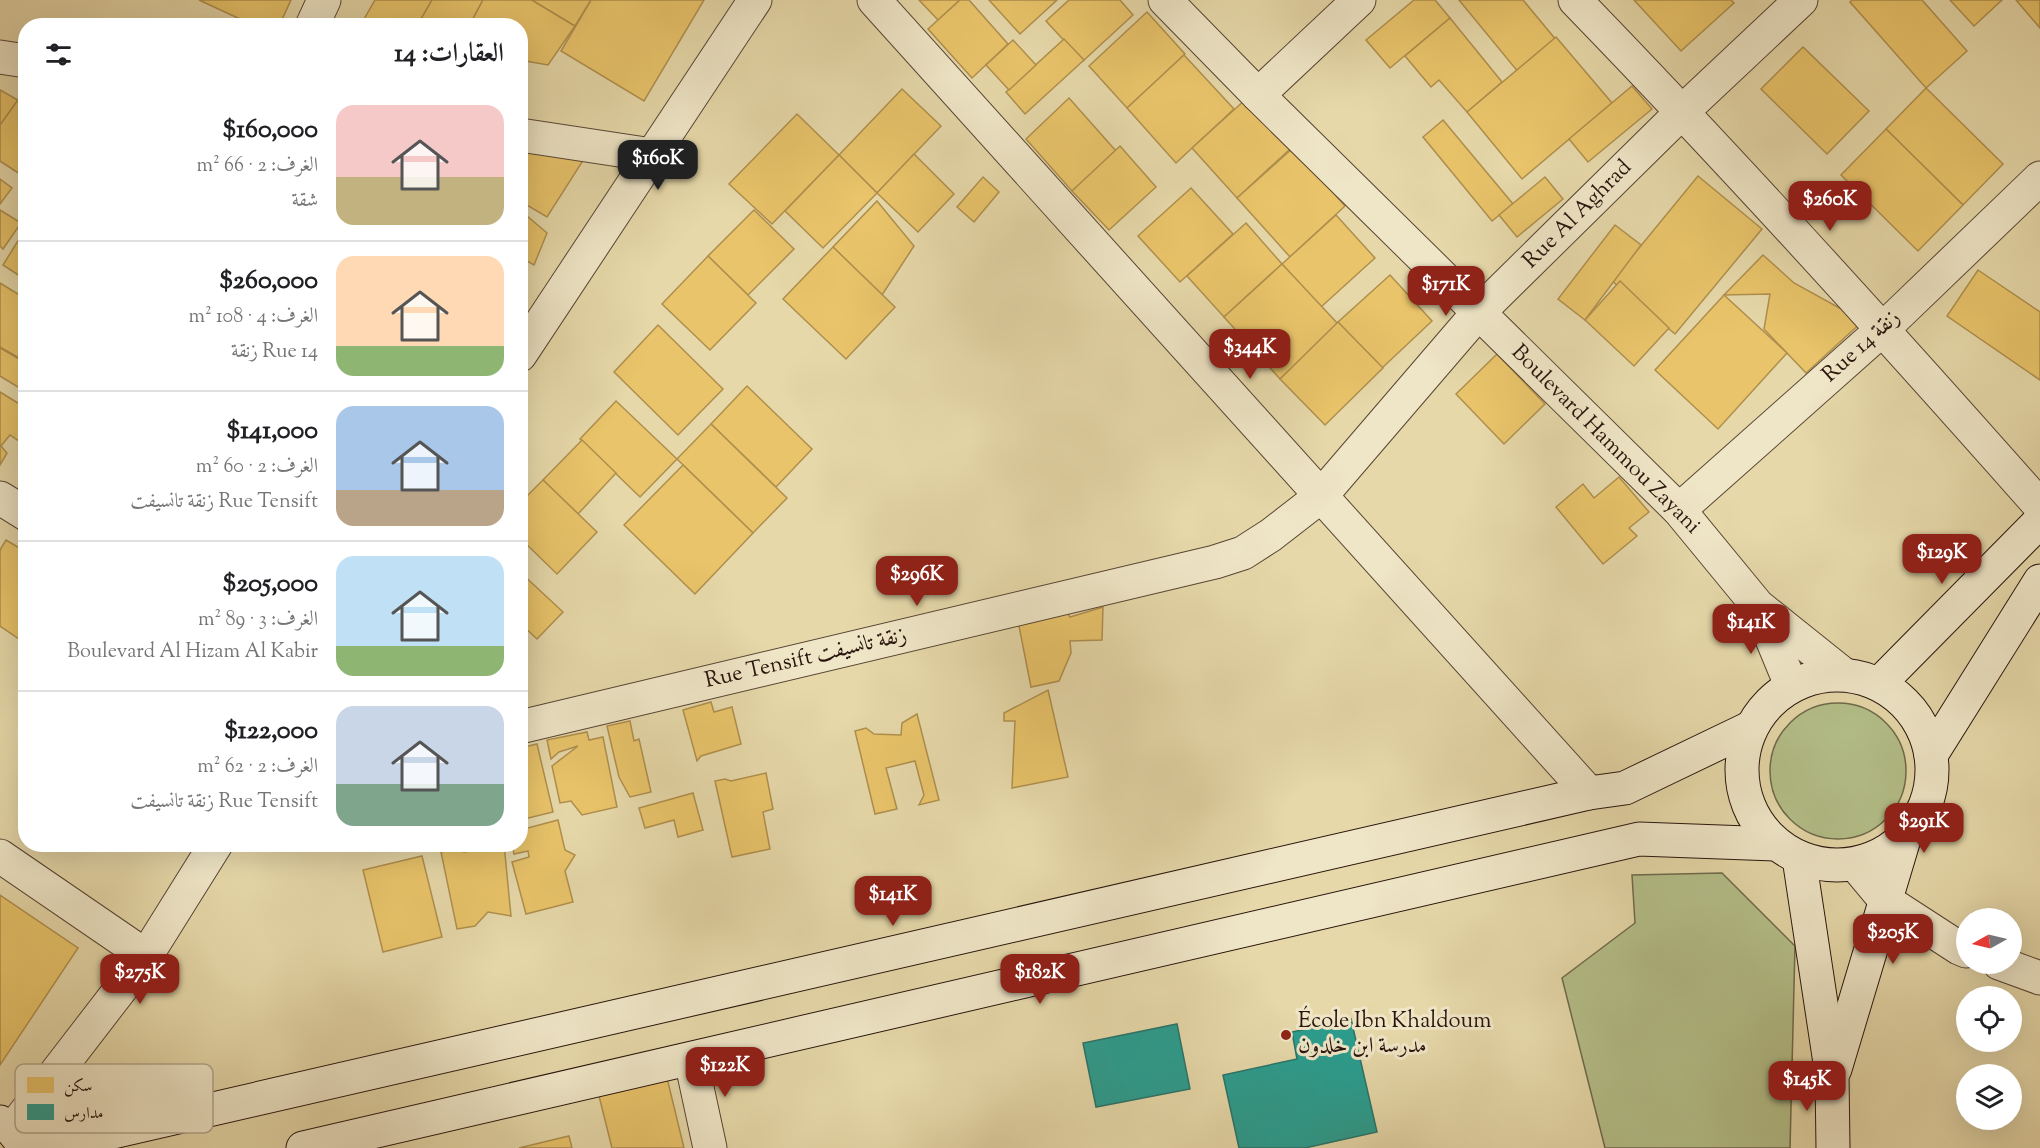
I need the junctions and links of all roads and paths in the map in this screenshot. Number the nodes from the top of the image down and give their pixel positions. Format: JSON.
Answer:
{"nodes":[{"id":1,"x":324,"y":0,"type":"edge"},
{"id":2,"x":755,"y":0,"type":"edge"},
{"id":3,"x":874,"y":0,"type":"edge"},
{"id":4,"x":1165,"y":0,"type":"edge"},
{"id":5,"x":1359,"y":0,"type":"edge"},
{"id":6,"x":1575,"y":0,"type":"edge"},
{"id":7,"x":1801,"y":0,"type":"edge"},
{"id":8,"x":316,"y":18,"type":"edge"},
{"id":9,"x":0,"y":57,"type":"edge"},
{"id":10,"x":18,"y":60,"type":"edge"},
{"id":11,"x":1258,"y":95,"type":"junction"},
{"id":12,"x":1683,"y":111,"type":"junction"},
{"id":13,"x":528,"y":136,"type":"edge"},
{"id":14,"x":652,"y":155,"type":"junction"},
{"id":15,"x":2040,"y":178,"type":"edge"},
{"id":16,"x":1479,"y":313,"type":"junction"},
{"id":17,"x":1884,"y":328,"type":"junction"},
{"id":18,"x":528,"y":343,"type":"edge"},
{"id":19,"x":1320,"y":497,"type":"junction"},
{"id":20,"x":2040,"y":506,"type":"edge"},
{"id":21,"x":1679,"y":510,"type":"junction"},
{"id":22,"x":2040,"y":521,"type":"edge"},
{"id":23,"x":2040,"y":581,"type":"edge"},
{"id":24,"x":1758,"y":606,"type":"junction"},
{"id":25,"x":1843,"y":674,"type":"junction"},
{"id":26,"x":1880,"y":684,"type":"junction"},
{"id":27,"x":1791,"y":685,"type":"junction"},
{"id":28,"x":528,"y":725,"type":"edge"},
{"id":29,"x":1750,"y":728,"type":"junction"},
{"id":30,"x":1931,"y":755,"type":"junction"},
{"id":31,"x":1589,"y":794,"type":"junction"},
{"id":32,"x":1904,"y":838,"type":"junction"},
{"id":33,"x":1787,"y":851,"type":"junction"},
{"id":34,"x":211,"y":852,"type":"edge"},
{"id":35,"x":0,"y":856,"type":"edge"},
{"id":36,"x":1855,"y":864,"type":"junction"},
{"id":37,"x":1886,"y":900,"type":"junction"},
{"id":38,"x":1956,"y":946,"type":"edge"},
{"id":39,"x":146,"y":956,"type":"junction"},
{"id":40,"x":2022,"y":971,"type":"edge"},
{"id":41,"x":2040,"y":978,"type":"edge"},
{"id":42,"x":691,"y":1060,"type":"junction"},
{"id":43,"x":65,"y":1064,"type":"edge"},
{"id":44,"x":1832,"y":1076,"type":"junction"},
{"id":45,"x":213,"y":1109,"type":"edge"},
{"id":46,"x":109,"y":1133,"type":"edge"},
{"id":47,"x":43,"y":1148,"type":"edge"},
{"id":48,"x":303,"y":1148,"type":"edge"},
{"id":49,"x":710,"y":1148,"type":"edge"},
{"id":50,"x":1833,"y":1148,"type":"edge"}],
"edges":[{"from":1,"to":8,"type":"street"},
{"from":2,"to":14,"type":"street"},
{"from":3,"to":19,"type":"street"},
{"from":4,"to":11,"type":"street","name":"Boulevard Hammou Zayani"},
{"from":5,"to":11,"type":"street"},
{"from":6,"to":12,"type":"street"},
{"from":7,"to":12,"type":"street","name":"Rue Al Aghrad"},
{"from":9,"to":10,"type":"street"},
{"from":11,"to":16,"type":"street","name":"Boulevard Hammou Zayani"},
{"from":12,"to":16,"type":"street","name":"Rue Al Aghrad"},
{"from":12,"to":17,"type":"street"},
{"from":13,"to":14,"type":"street"},
{"from":14,"to":18,"type":"street"},
{"from":15,"to":17,"type":"street","name":"Rue 14 زنقة"},
{"from":16,"to":19,"type":"street","name":"Rue Al Aghrad"},
{"from":16,"to":21,"type":"street","name":"Boulevard Hammou Zayani"},
{"from":17,"to":20,"type":"street"},
{"from":17,"to":21,"type":"street","name":"Rue 14 زنقة"},
{"from":19,"to":28,"type":"street","name":"Rue Tensift زنقة تانسيفت"},
{"from":19,"to":31,"type":"street"},
{"from":21,"to":24,"type":"street","name":"Boulevard Hammou Zayani"},
{"from":22,"to":26,"type":"street"},
{"from":23,"to":30,"type":"street"},
{"from":24,"to":25,"type":"street"},
{"from":24,"to":27,"type":"street"},
{"from":25,"to":26,"type":"street"},
{"from":25,"to":27,"type":"street"},
{"from":26,"to":30,"type":"street"},
{"from":27,"to":29,"type":"street"},
{"from":29,"to":31,"type":"street"},
{"from":29,"to":33,"type":"street"},
{"from":30,"to":32,"type":"street"},
{"from":31,"to":45,"type":"street"},
{"from":32,"to":36,"type":"street"},
{"from":32,"to":37,"type":"street"},
{"from":33,"to":36,"type":"street"},
{"from":33,"to":42,"type":"street"},
{"from":33,"to":44,"type":"street"},
{"from":34,"to":39,"type":"street"},
{"from":35,"to":39,"type":"street"},
{"from":36,"to":37,"type":"street"},
{"from":37,"to":38,"type":"street"},
{"from":37,"to":44,"type":"street"},
{"from":39,"to":43,"type":"street"},
{"from":40,"to":41,"type":"street"},
{"from":42,"to":48,"type":"street"},
{"from":42,"to":49,"type":"street"},
{"from":44,"to":50,"type":"street"},
{"from":46,"to":47,"type":"street"}]}
